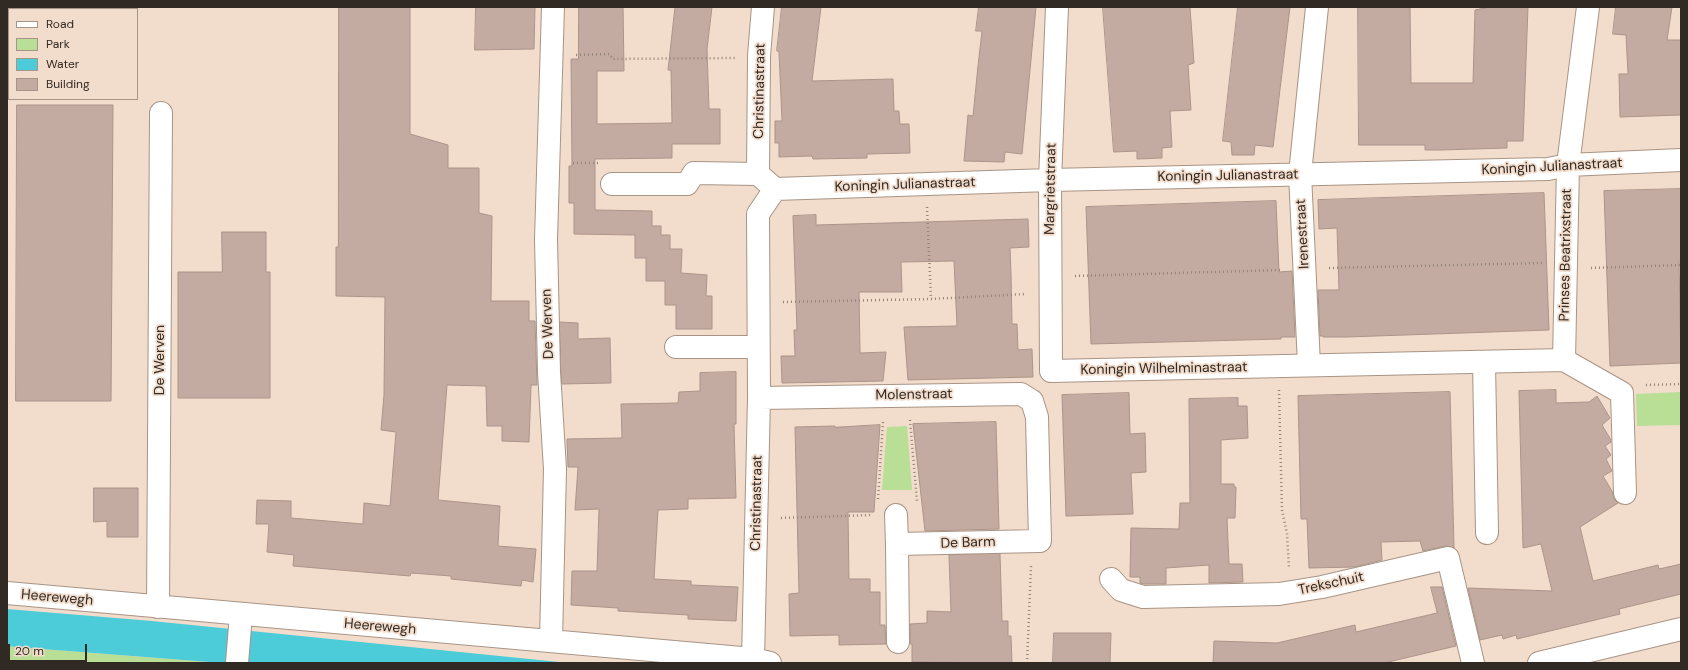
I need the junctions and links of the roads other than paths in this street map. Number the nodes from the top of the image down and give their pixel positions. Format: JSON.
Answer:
{"nodes":[{"id":1,"x":553,"y":7,"type":"edge"},
{"id":2,"x":763,"y":7,"type":"edge"},
{"id":3,"x":1057,"y":7,"type":"edge"},
{"id":4,"x":1317,"y":7,"type":"edge"},
{"id":5,"x":1588,"y":7,"type":"edge"},
{"id":6,"x":161,"y":113,"type":"dead end"},
{"id":7,"x":1681,"y":160,"type":"edge"},
{"id":8,"x":1568,"y":165,"type":"junction"},
{"id":9,"x":758,"y":174,"type":"junction"},
{"id":10,"x":1300,"y":174,"type":"junction"},
{"id":11,"x":1050,"y":180,"type":"junction"},
{"id":12,"x":612,"y":184,"type":"road end"},
{"id":13,"x":775,"y":189,"type":"junction"},
{"id":14,"x":676,"y":347,"type":"dead end"},
{"id":15,"x":758,"y":347,"type":"junction"},
{"id":16,"x":1564,"y":360,"type":"junction"},
{"id":17,"x":1484,"y":362,"type":"junction"},
{"id":18,"x":1309,"y":365,"type":"junction"},
{"id":19,"x":1051,"y":371,"type":"junction"},
{"id":20,"x":759,"y":398,"type":"junction"},
{"id":21,"x":1032,"y":400,"type":"junction"},
{"id":22,"x":1625,"y":493,"type":"dead end"},
{"id":23,"x":886,"y":515,"type":"road end"},
{"id":24,"x":1487,"y":533,"type":"dead end"},
{"id":25,"x":897,"y":544,"type":"junction"},
{"id":26,"x":1111,"y":579,"type":"dead end"},
{"id":27,"x":7,"y":594,"type":"edge"},
{"id":28,"x":158,"y":607,"type":"junction"},
{"id":29,"x":240,"y":622,"type":"junction"},
{"id":30,"x":1681,"y":629,"type":"edge"},
{"id":31,"x":551,"y":641,"type":"junction"},
{"id":32,"x":898,"y":642,"type":"dead end"},
{"id":33,"x":1569,"y":660,"type":"edge"},
{"id":34,"x":761,"y":661,"type":"edge"},
{"id":35,"x":237,"y":663,"type":"edge"},
{"id":36,"x":1473,"y":663,"type":"edge"},
{"id":37,"x":1539,"y":663,"type":"edge"}],
"edges":[{"from":1,"to":31,"type":"street","name":"De Werven"},
{"from":2,"to":9,"type":"street","name":"Christinastraat"},
{"from":3,"to":11,"type":"street","name":"Margrietstraat"},
{"from":4,"to":10,"type":"street","name":"Irenestraat"},
{"from":5,"to":8,"type":"street","name":"Prinses Beatrixstraat"},
{"from":6,"to":28,"type":"street","name":"De Werven"},
{"from":7,"to":8,"type":"street","name":"Koningin Julianastraat"},
{"from":8,"to":10,"type":"street","name":"Koningin Julianastraat"},
{"from":8,"to":16,"type":"street","name":"Prinses Beatrixstraat"},
{"from":9,"to":12,"type":"street"},
{"from":9,"to":13,"type":"street"},
{"from":10,"to":11,"type":"street","name":"Koningin Julianastraat"},
{"from":10,"to":18,"type":"street","name":"Irenestraat"},
{"from":11,"to":13,"type":"street","name":"Koningin Julianastraat"},
{"from":11,"to":19,"type":"street","name":"Margrietstraat"},
{"from":13,"to":15,"type":"street","name":"Christinastraat"},
{"from":14,"to":15,"type":"street"},
{"from":15,"to":20,"type":"street","name":"Christinastraat"},
{"from":16,"to":17,"type":"street","name":"Koningin Wilhelminastraat"},
{"from":16,"to":22,"type":"street"},
{"from":17,"to":18,"type":"street","name":"Koningin Wilhelminastraat"},
{"from":17,"to":24,"type":"street"},
{"from":18,"to":19,"type":"street","name":"Koningin Wilhelminastraat"},
{"from":19,"to":21,"type":"street"},
{"from":20,"to":21,"type":"street","name":"Molenstraat"},
{"from":20,"to":34,"type":"street","name":"Christinastraat"},
{"from":21,"to":25,"type":"street","name":"De Barm"},
{"from":23,"to":25,"type":"street"},
{"from":25,"to":32,"type":"street"},
{"from":26,"to":36,"type":"street","name":"Trekschuit"},
{"from":27,"to":28,"type":"street","name":"Heerewegh"},
{"from":28,"to":29,"type":"street","name":"Heerewegh"},
{"from":29,"to":31,"type":"street","name":"Heerewegh"},
{"from":29,"to":35,"type":"street"},
{"from":30,"to":33,"type":"street"},
{"from":31,"to":34,"type":"street","name":"Heerewegh"},
{"from":33,"to":37,"type":"street"}]}
